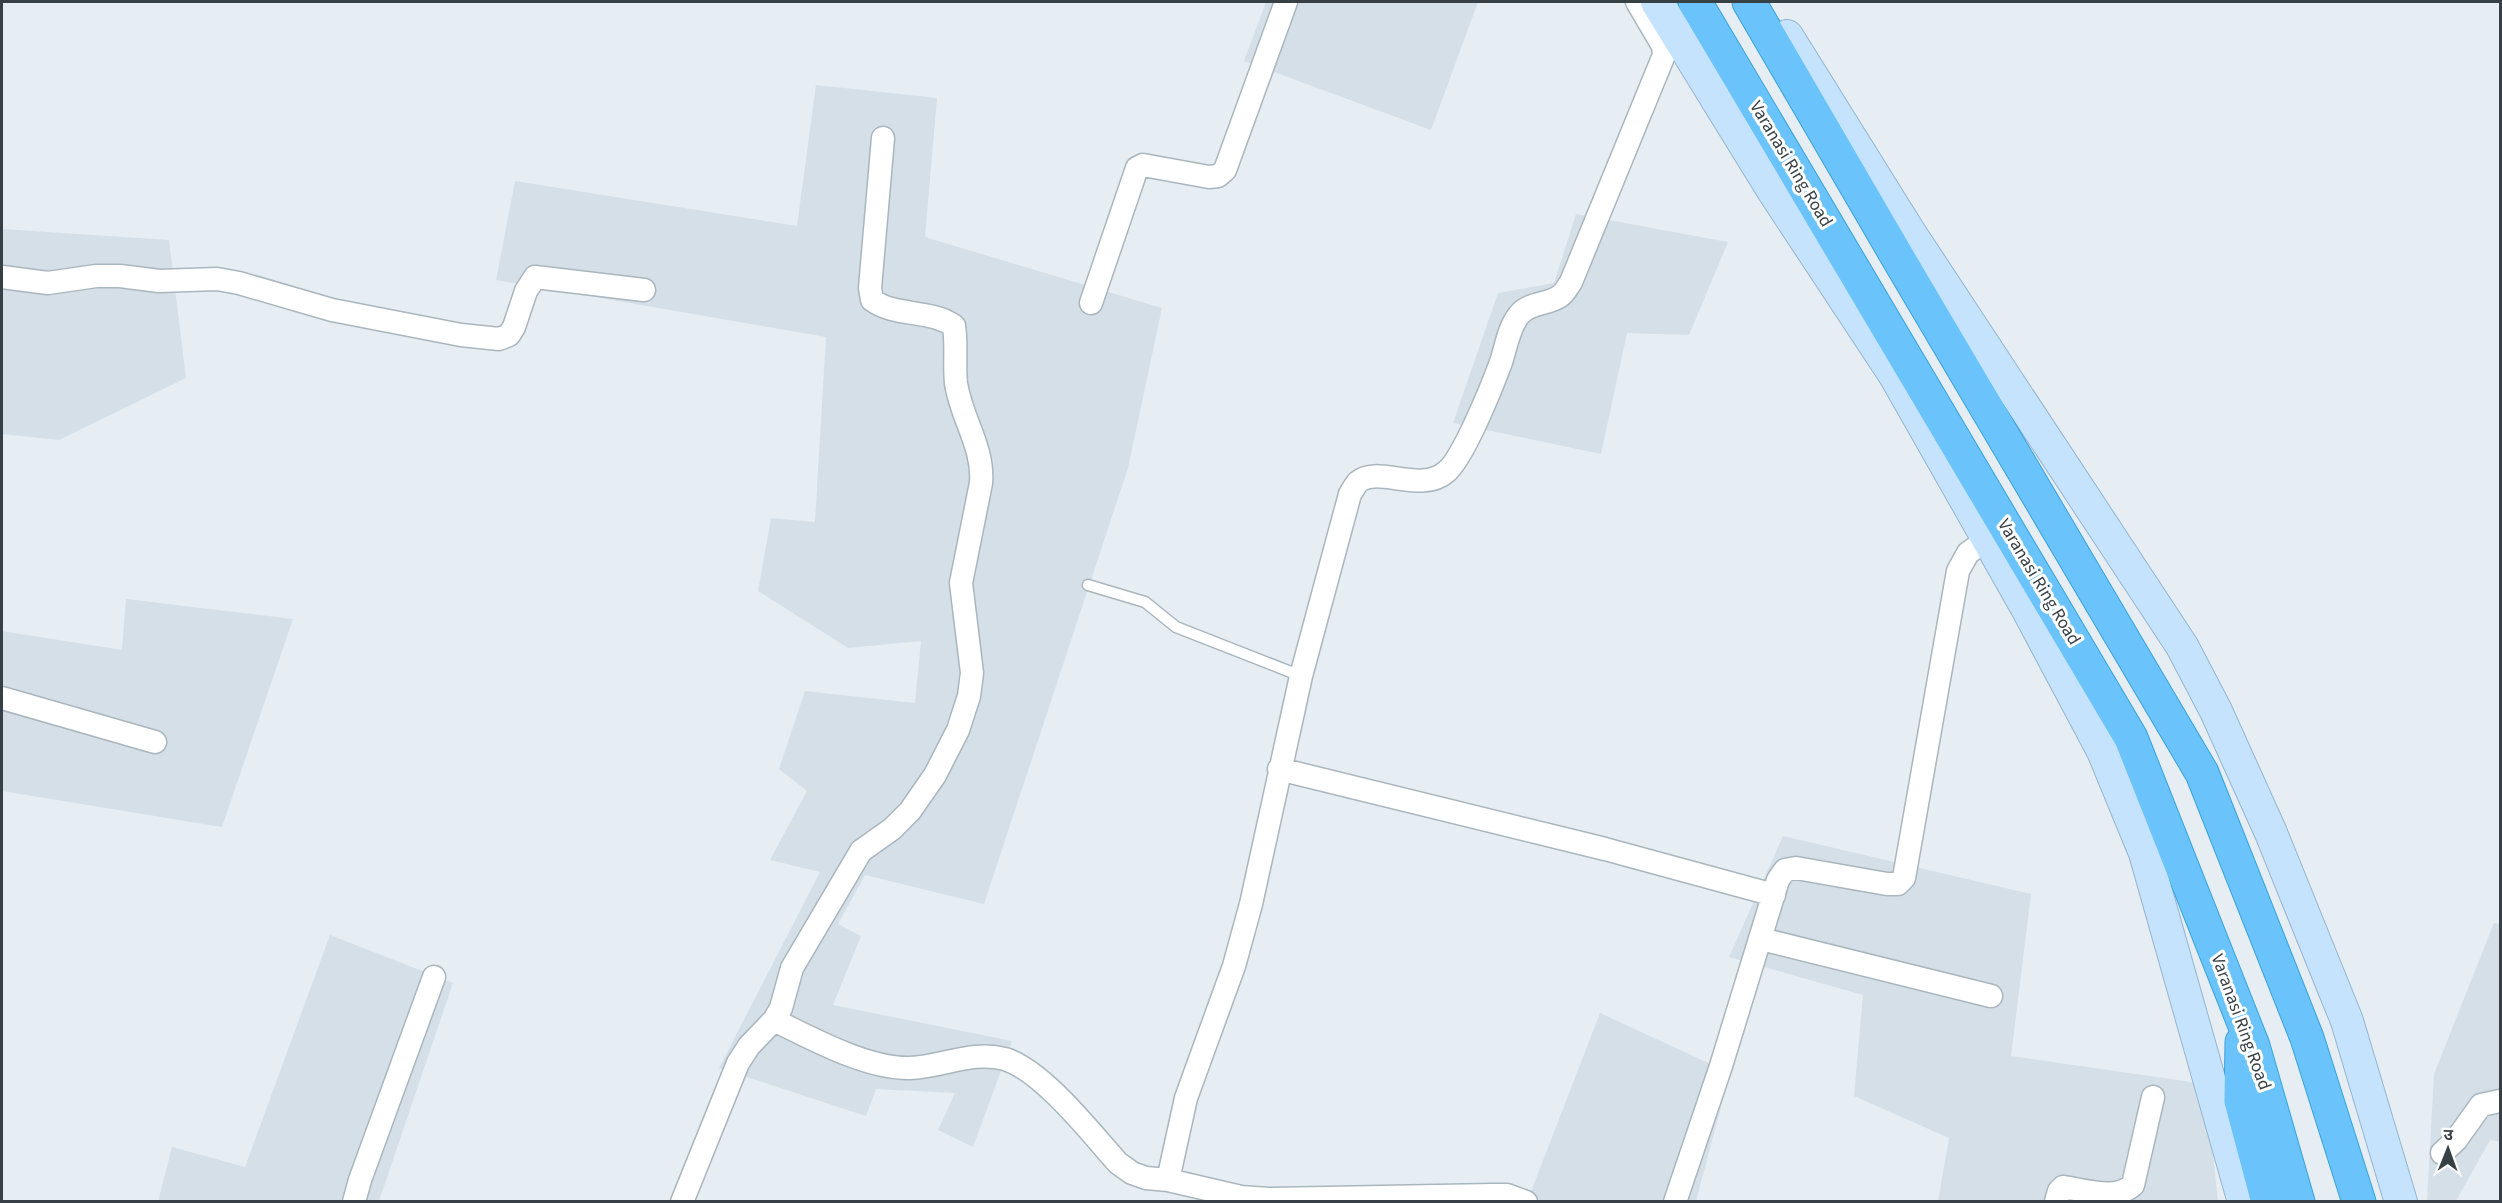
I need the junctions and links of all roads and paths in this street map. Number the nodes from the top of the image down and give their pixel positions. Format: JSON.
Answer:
{"nodes":[{"id":1,"x":1286,"y":2,"type":"edge"},
{"id":2,"x":1637,"y":2,"type":"edge"},
{"id":3,"x":1657,"y":2,"type":"edge"},
{"id":4,"x":1695,"y":2,"type":"edge"},
{"id":5,"x":1749,"y":2,"type":"edge"},
{"id":6,"x":1767,"y":2,"type":"edge"},
{"id":7,"x":883,"y":138,"type":"dead end"},
{"id":8,"x":2,"y":277,"type":"edge"},
{"id":9,"x":644,"y":290,"type":"dead end"},
{"id":10,"x":1090,"y":303,"type":"dead end"},
{"id":11,"x":1988,"y":539,"type":"junction"},
{"id":12,"x":1088,"y":585,"type":"dead end"},
{"id":13,"x":1301,"y":676,"type":"junction"},
{"id":14,"x":2,"y":698,"type":"edge"},
{"id":15,"x":155,"y":742,"type":"dead end"},
{"id":16,"x":1279,"y":769,"type":"junction"},
{"id":17,"x":1774,"y":895,"type":"junction"},
{"id":18,"x":2265,"y":932,"type":"junction"},
{"id":19,"x":1761,"y":939,"type":"junction"},
{"id":20,"x":434,"y":977,"type":"dead end"},
{"id":21,"x":1991,"y":996,"type":"dead end"},
{"id":22,"x":2242,"y":1018,"type":"junction"},
{"id":23,"x":774,"y":1020,"type":"junction"},
{"id":24,"x":2153,"y":1097,"type":"dead end"},
{"id":25,"x":2500,"y":1101,"type":"edge"},
{"id":26,"x":2442,"y":1153,"type":"dead end"},
{"id":27,"x":1168,"y":1180,"type":"junction"},
{"id":28,"x":354,"y":1202,"type":"edge"},
{"id":29,"x":682,"y":1202,"type":"edge"},
{"id":30,"x":1526,"y":1202,"type":"edge"},
{"id":31,"x":1675,"y":1202,"type":"edge"},
{"id":32,"x":2056,"y":1202,"type":"edge"},
{"id":33,"x":2244,"y":1202,"type":"edge"},
{"id":34,"x":2268,"y":1202,"type":"edge"},
{"id":35,"x":2298,"y":1202,"type":"edge"},
{"id":36,"x":2359,"y":1202,"type":"edge"},
{"id":37,"x":2377,"y":1202,"type":"edge"},
{"id":38,"x":2401,"y":1202,"type":"edge"}],
"edges":[{"from":1,"to":10,"type":"street"},
{"from":2,"to":13,"type":"street"},
{"from":3,"to":11,"type":"street"},
{"from":4,"to":22,"type":"highway","name":"Varanasi Ring Road"},
{"from":5,"to":18,"type":"highway"},
{"from":6,"to":38,"type":"street"},
{"from":7,"to":23,"type":"street"},
{"from":8,"to":9,"type":"street"},
{"from":11,"to":17,"type":"street"},
{"from":11,"to":33,"type":"street"},
{"from":12,"to":13,"type":"lane"},
{"from":13,"to":16,"type":"street"},
{"from":14,"to":15,"type":"street"},
{"from":16,"to":17,"type":"street"},
{"from":16,"to":27,"type":"street"},
{"from":17,"to":19,"type":"street"},
{"from":18,"to":36,"type":"highway"},
{"from":18,"to":37,"type":"highway"},
{"from":19,"to":21,"type":"street"},
{"from":19,"to":31,"type":"street"},
{"from":20,"to":28,"type":"street"},
{"from":22,"to":34,"type":"highway"},
{"from":22,"to":35,"type":"highway","name":"Varanasi Ring Road"},
{"from":23,"to":27,"type":"street"},
{"from":23,"to":29,"type":"street"},
{"from":24,"to":32,"type":"street"},
{"from":25,"to":26,"type":"street"},
{"from":27,"to":30,"type":"street"}]}
